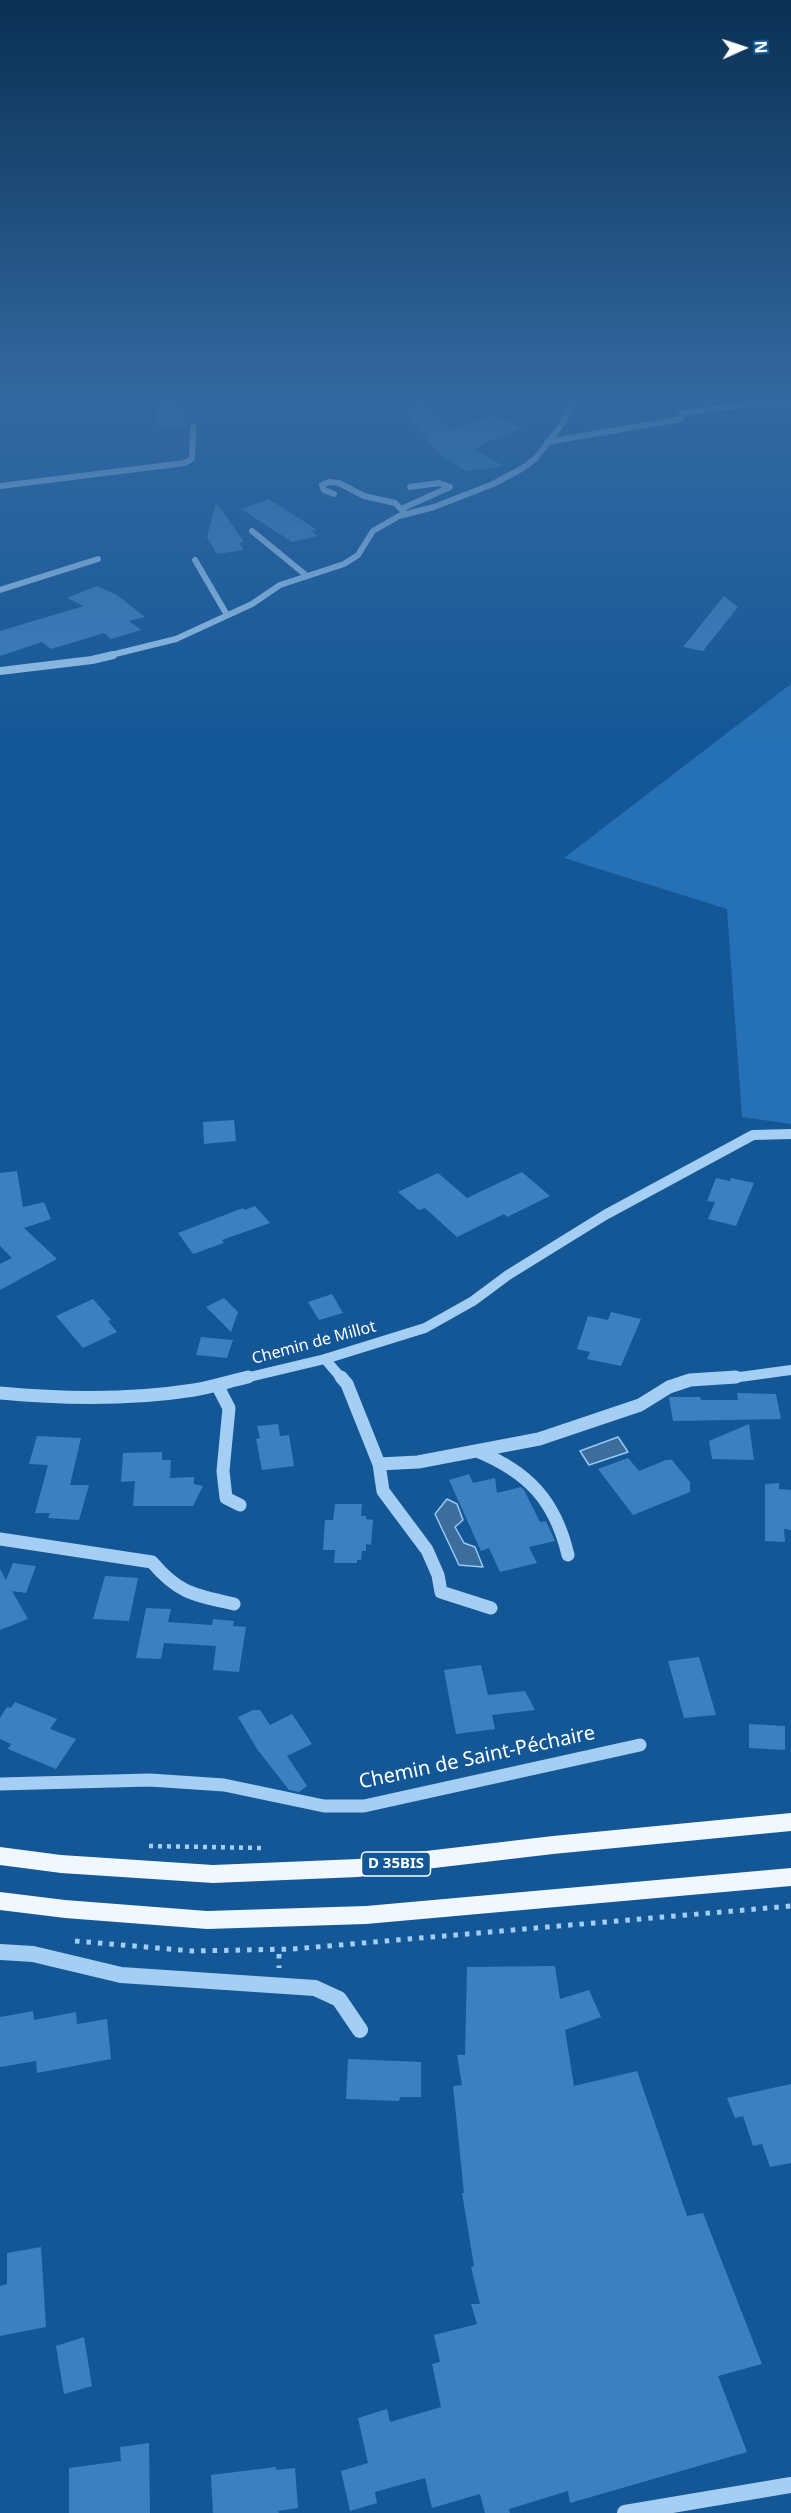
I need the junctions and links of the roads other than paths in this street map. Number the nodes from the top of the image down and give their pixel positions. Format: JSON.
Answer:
{"nodes":[{"id":1,"x":395,"y":517,"type":"edge"},
{"id":2,"x":252,"y":531,"type":"dead end"},
{"id":3,"x":98,"y":559,"type":"dead end"},
{"id":4,"x":195,"y":560,"type":"dead end"},
{"id":5,"x":307,"y":576,"type":"junction"},
{"id":6,"x":0,"y":590,"type":"edge"},
{"id":7,"x":227,"y":615,"type":"junction"},
{"id":8,"x":0,"y":671,"type":"edge"},
{"id":9,"x":791,"y":1134,"type":"edge"},
{"id":10,"x":325,"y":1359,"type":"junction"},
{"id":11,"x":791,"y":1370,"type":"edge"},
{"id":12,"x":217,"y":1385,"type":"junction"},
{"id":13,"x":0,"y":1393,"type":"edge"},
{"id":14,"x":476,"y":1450,"type":"junction"},
{"id":15,"x":379,"y":1464,"type":"junction"},
{"id":16,"x":240,"y":1505,"type":"dead end"},
{"id":17,"x":0,"y":1539,"type":"edge"},
{"id":18,"x":568,"y":1555,"type":"dead end"},
{"id":19,"x":234,"y":1604,"type":"dead end"},
{"id":20,"x":491,"y":1608,"type":"dead end"},
{"id":21,"x":640,"y":1745,"type":"dead end"},
{"id":22,"x":0,"y":1784,"type":"edge"},
{"id":23,"x":791,"y":1822,"type":"edge"},
{"id":24,"x":0,"y":1856,"type":"edge"},
{"id":25,"x":791,"y":1877,"type":"edge"},
{"id":26,"x":0,"y":1901,"type":"edge"},
{"id":27,"x":0,"y":1953,"type":"edge"},
{"id":28,"x":360,"y":2030,"type":"dead end"},
{"id":29,"x":791,"y":2485,"type":"edge"},
{"id":30,"x":625,"y":2513,"type":"edge"}],
"edges":[{"from":1,"to":5,"type":"street"},
{"from":2,"to":5,"type":"street"},
{"from":3,"to":6,"type":"street"},
{"from":4,"to":7,"type":"street"},
{"from":5,"to":7,"type":"street"},
{"from":7,"to":8,"type":"street"},
{"from":9,"to":10,"type":"street","name":"Chemin de Millot"},
{"from":10,"to":12,"type":"street","name":"Chemin de Millot"},
{"from":10,"to":15,"type":"street"},
{"from":11,"to":14,"type":"street"},
{"from":12,"to":13,"type":"street","name":"Chemin de Millot"},
{"from":12,"to":16,"type":"street"},
{"from":14,"to":15,"type":"street"},
{"from":14,"to":18,"type":"street"},
{"from":15,"to":20,"type":"street"},
{"from":17,"to":19,"type":"street"},
{"from":21,"to":22,"type":"street","name":"Chemin de Saint-Péchaire"},
{"from":23,"to":24,"type":"main road","number":"D 35BIS"},
{"from":25,"to":26,"type":"main road"},
{"from":27,"to":28,"type":"street"},
{"from":29,"to":30,"type":"street"}]}
